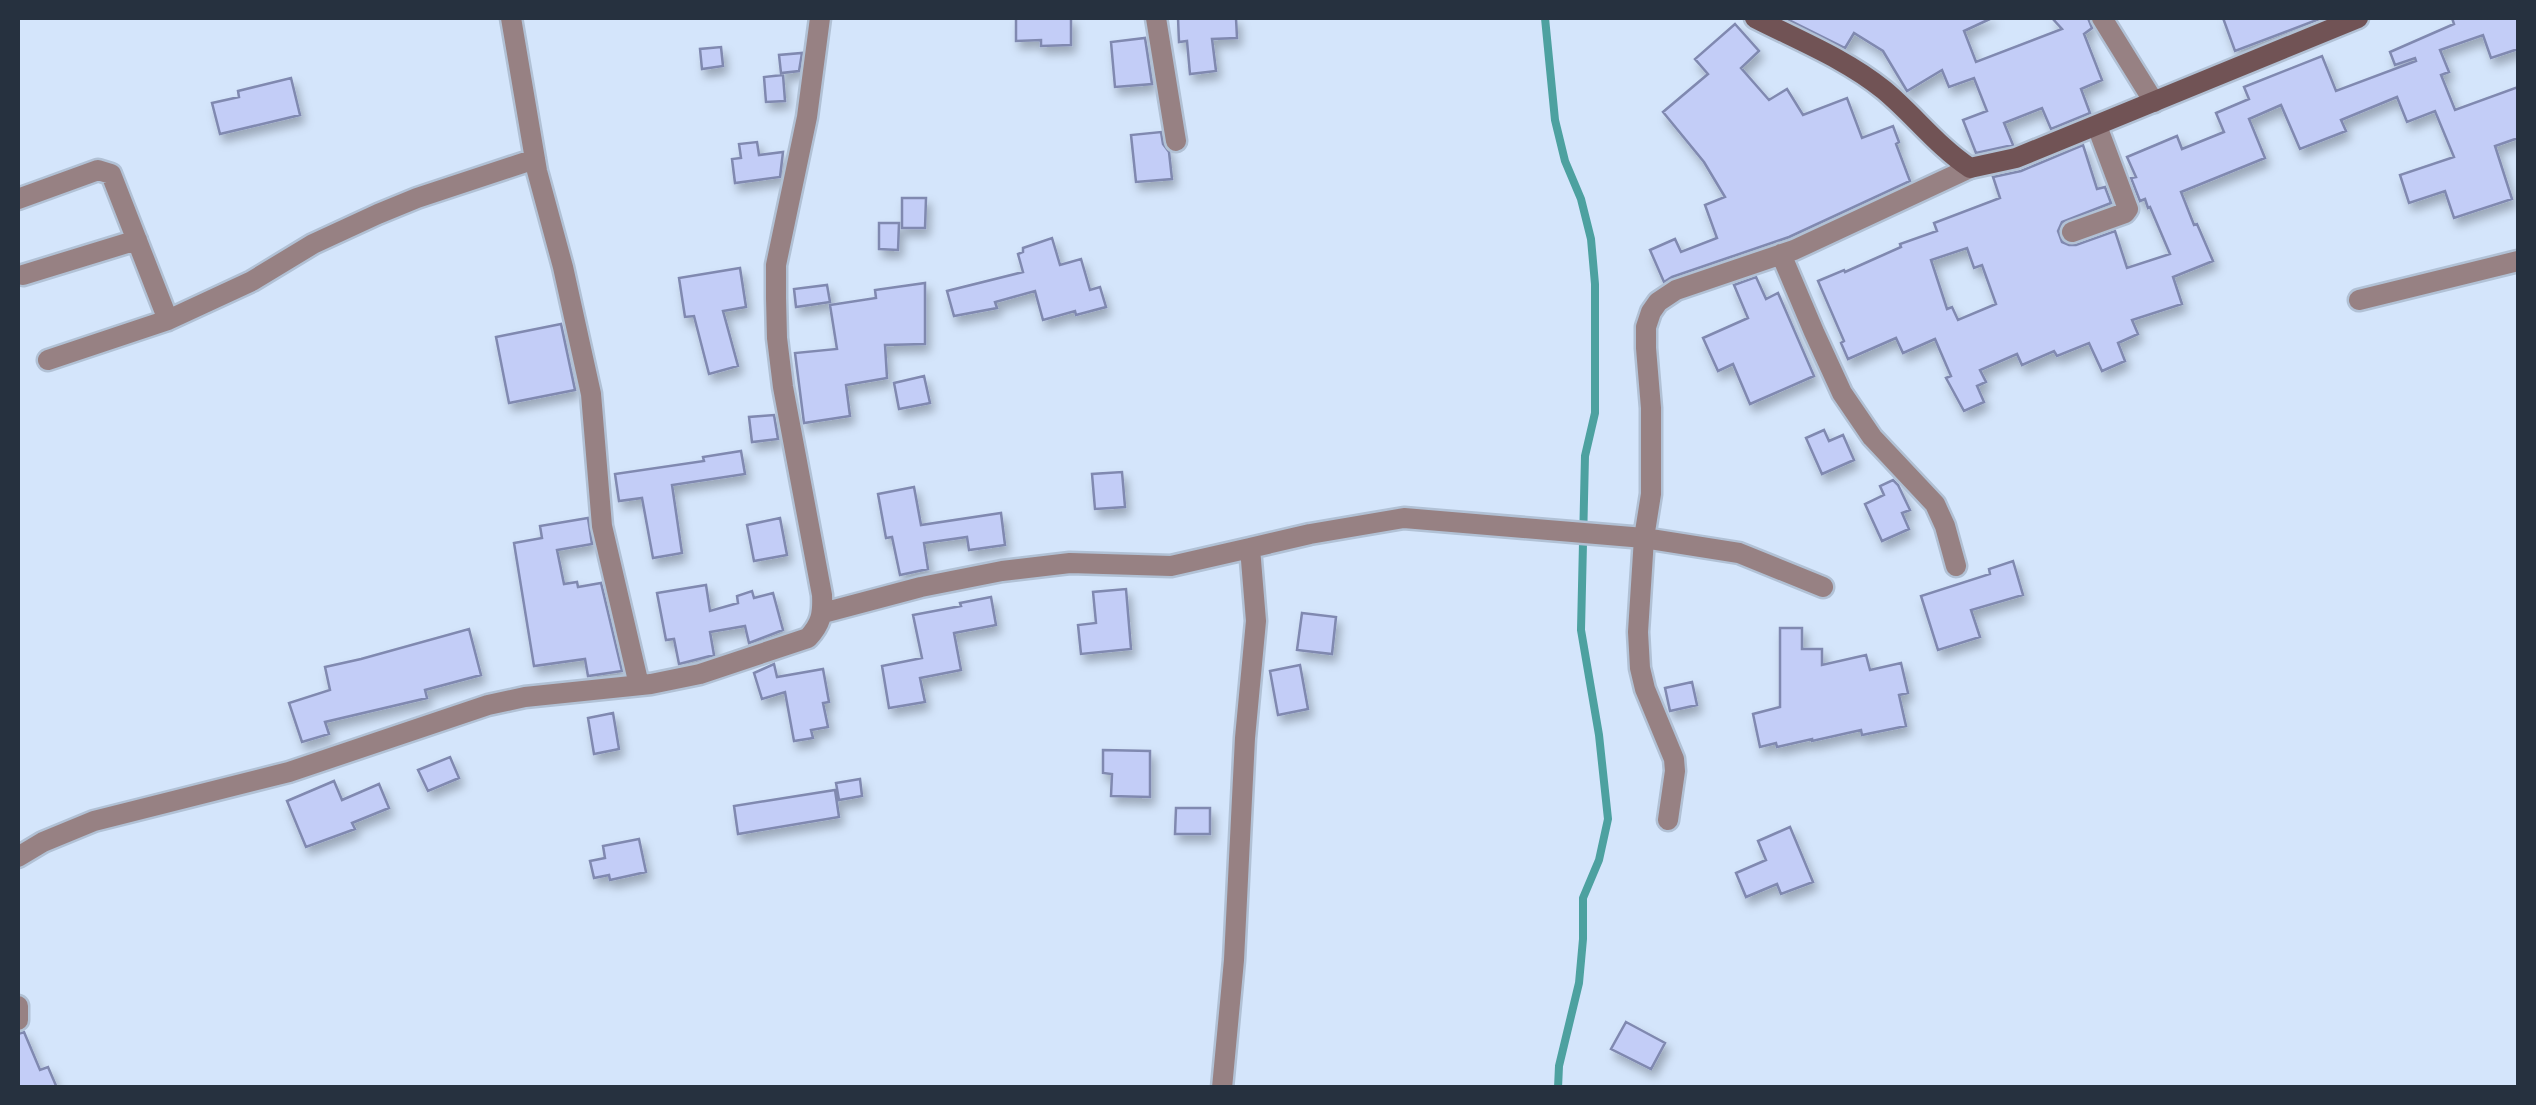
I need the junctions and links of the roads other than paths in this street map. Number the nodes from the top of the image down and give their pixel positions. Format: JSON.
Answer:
{"nodes":[{"id":1,"x":511,"y":18,"type":"edge"},
{"id":2,"x":820,"y":18,"type":"edge"},
{"id":3,"x":1156,"y":18,"type":"edge"},
{"id":4,"x":1755,"y":18,"type":"edge"},
{"id":5,"x":2102,"y":18,"type":"edge"},
{"id":6,"x":2358,"y":18,"type":"edge"},
{"id":7,"x":2154,"y":102,"type":"junction"},
{"id":8,"x":2096,"y":126,"type":"junction"},
{"id":9,"x":1176,"y":141,"type":"dead end"},
{"id":10,"x":535,"y":159,"type":"junction"},
{"id":11,"x":1970,"y":168,"type":"junction"},
{"id":12,"x":18,"y":199,"type":"edge"},
{"id":13,"x":2072,"y":232,"type":"dead end"},
{"id":14,"x":137,"y":240,"type":"junction"},
{"id":15,"x":1781,"y":254,"type":"junction"},
{"id":16,"x":2518,"y":261,"type":"edge"},
{"id":17,"x":23,"y":275,"type":"dead end"},
{"id":18,"x":2359,"y":300,"type":"dead end"},
{"id":19,"x":168,"y":320,"type":"junction"},
{"id":20,"x":48,"y":360,"type":"dead end"},
{"id":21,"x":1644,"y":538,"type":"junction"},
{"id":22,"x":1250,"y":548,"type":"junction"},
{"id":23,"x":1956,"y":566,"type":"dead end"},
{"id":24,"x":1823,"y":586,"type":"dead end"},
{"id":25,"x":823,"y":613,"type":"junction"},
{"id":26,"x":639,"y":685,"type":"junction"},
{"id":27,"x":1668,"y":820,"type":"dead end"},
{"id":28,"x":18,"y":858,"type":"edge"},
{"id":29,"x":18,"y":1006,"type":"edge"},
{"id":30,"x":18,"y":1020,"type":"edge"},
{"id":31,"x":1222,"y":1088,"type":"edge"}],
"edges":[{"from":1,"to":10,"type":"street"},
{"from":2,"to":25,"type":"street"},
{"from":3,"to":9,"type":"street"},
{"from":4,"to":11,"type":"street"},
{"from":5,"to":7,"type":"street"},
{"from":6,"to":7,"type":"street"},
{"from":7,"to":8,"type":"street"},
{"from":8,"to":11,"type":"street"},
{"from":8,"to":13,"type":"street"},
{"from":10,"to":19,"type":"street"},
{"from":10,"to":26,"type":"street"},
{"from":11,"to":15,"type":"street"},
{"from":12,"to":14,"type":"street"},
{"from":14,"to":17,"type":"street"},
{"from":14,"to":19,"type":"street"},
{"from":15,"to":21,"type":"street"},
{"from":15,"to":23,"type":"street"},
{"from":16,"to":18,"type":"street"},
{"from":19,"to":20,"type":"street"},
{"from":21,"to":22,"type":"street"},
{"from":21,"to":24,"type":"street"},
{"from":21,"to":27,"type":"street"},
{"from":22,"to":25,"type":"street"},
{"from":22,"to":31,"type":"street"},
{"from":25,"to":26,"type":"street"},
{"from":26,"to":28,"type":"street"},
{"from":29,"to":30,"type":"street"}]}
